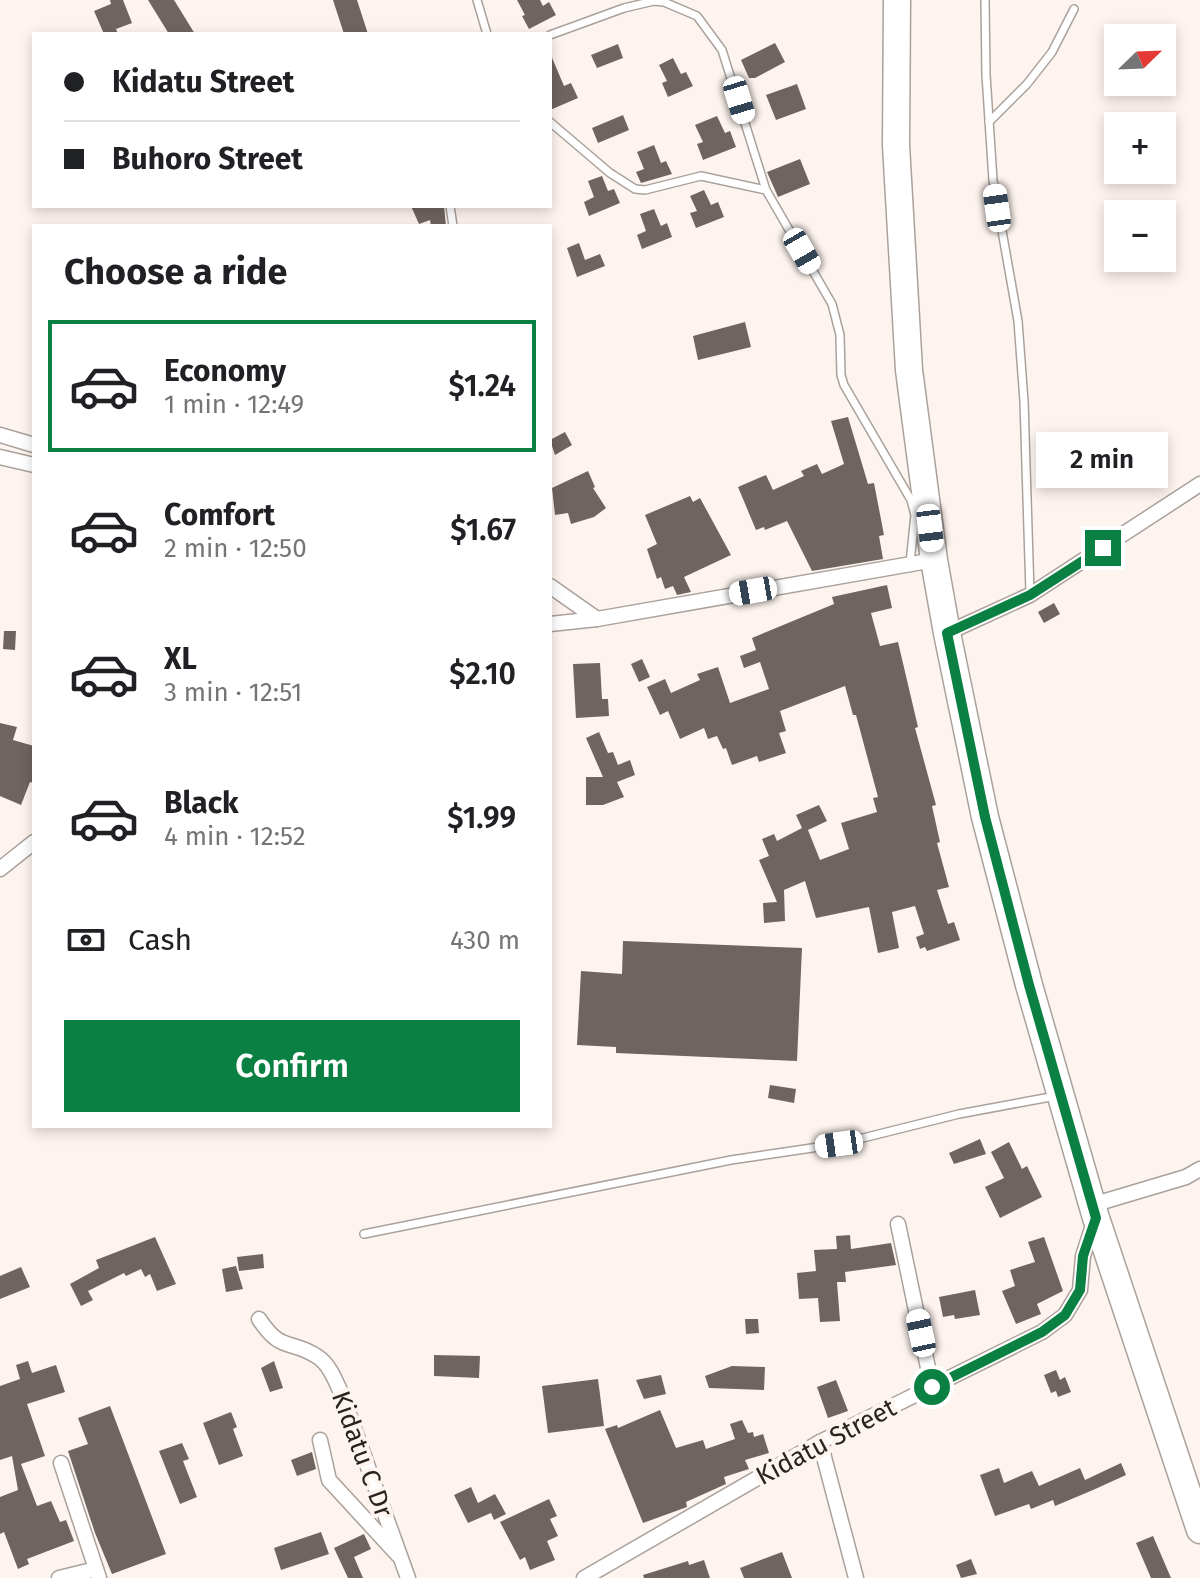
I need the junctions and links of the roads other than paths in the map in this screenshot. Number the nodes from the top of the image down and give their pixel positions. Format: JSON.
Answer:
{"nodes":[{"id":1,"x":477,"y":0,"type":"edge"},
{"id":2,"x":897,"y":0,"type":"edge"},
{"id":3,"x":985,"y":0,"type":"edge"},
{"id":4,"x":1074,"y":9,"type":"dead end"},
{"id":5,"x":486,"y":32,"type":"edge"},
{"id":6,"x":552,"y":34,"type":"edge"},
{"id":7,"x":989,"y":122,"type":"junction"},
{"id":8,"x":552,"y":124,"type":"edge"},
{"id":9,"x":766,"y":190,"type":"junction"},
{"id":10,"x":0,"y":435,"type":"edge"},
{"id":11,"x":32,"y":444,"type":"edge"},
{"id":12,"x":0,"y":457,"type":"edge"},
{"id":13,"x":32,"y":465,"type":"edge"},
{"id":14,"x":1200,"y":484,"type":"edge"},
{"id":15,"x":922,"y":561,"type":"junction"},
{"id":16,"x":552,"y":587,"type":"edge"},
{"id":17,"x":1030,"y":595,"type":"junction"},
{"id":18,"x":597,"y":619,"type":"junction"},
{"id":19,"x":552,"y":624,"type":"edge"},
{"id":20,"x":947,"y":633,"type":"junction"},
{"id":21,"x":32,"y":844,"type":"edge"},
{"id":22,"x":0,"y":869,"type":"edge"},
{"id":23,"x":1062,"y":1095,"type":"junction"},
{"id":24,"x":1200,"y":1169,"type":"edge"},
{"id":25,"x":1094,"y":1212,"type":"junction"},
{"id":26,"x":898,"y":1224,"type":"dead end"},
{"id":27,"x":364,"y":1234,"type":"dead end"},
{"id":28,"x":259,"y":1319,"type":"dead end"},
{"id":29,"x":932,"y":1387,"type":"junction"},
{"id":30,"x":320,"y":1440,"type":"dead end"},
{"id":31,"x":820,"y":1442,"type":"junction"},
{"id":32,"x":61,"y":1463,"type":"dead end"},
{"id":33,"x":1200,"y":1530,"type":"edge"},
{"id":34,"x":401,"y":1558,"type":"junction"},
{"id":35,"x":98,"y":1573,"type":"edge"},
{"id":36,"x":59,"y":1578,"type":"edge"},
{"id":37,"x":408,"y":1578,"type":"edge"},
{"id":38,"x":584,"y":1578,"type":"edge"},
{"id":39,"x":856,"y":1578,"type":"edge"}],
"edges":[{"from":1,"to":5,"type":"lane"},
{"from":2,"to":15,"type":"highway"},
{"from":3,"to":7,"type":"lane"},
{"from":4,"to":7,"type":"lane"},
{"from":6,"to":9,"type":"lane"},
{"from":7,"to":17,"type":"lane"},
{"from":8,"to":9,"type":"lane"},
{"from":9,"to":15,"type":"lane"},
{"from":10,"to":11,"type":"street"},
{"from":12,"to":13,"type":"street"},
{"from":14,"to":17,"type":"street"},
{"from":15,"to":18,"type":"street"},
{"from":15,"to":20,"type":"highway"},
{"from":16,"to":18,"type":"street"},
{"from":17,"to":20,"type":"street"},
{"from":18,"to":19,"type":"street"},
{"from":20,"to":23,"type":"highway"},
{"from":21,"to":22,"type":"street"},
{"from":23,"to":25,"type":"highway"},
{"from":23,"to":27,"type":"lane"},
{"from":24,"to":25,"type":"street"},
{"from":25,"to":29,"type":"street","name":"Kidatu Street"},
{"from":25,"to":33,"type":"highway"},
{"from":26,"to":29,"type":"street"},
{"from":28,"to":34,"type":"street","name":"Kidatu C Dr"},
{"from":29,"to":31,"type":"street","name":"Kidatu Street"},
{"from":30,"to":34,"type":"street"},
{"from":31,"to":38,"type":"street","name":"Kidatu Street"},
{"from":31,"to":39,"type":"street"},
{"from":32,"to":35,"type":"street"},
{"from":34,"to":37,"type":"street","name":"Kidatu C Dr"},
{"from":35,"to":36,"type":"street"}]}
